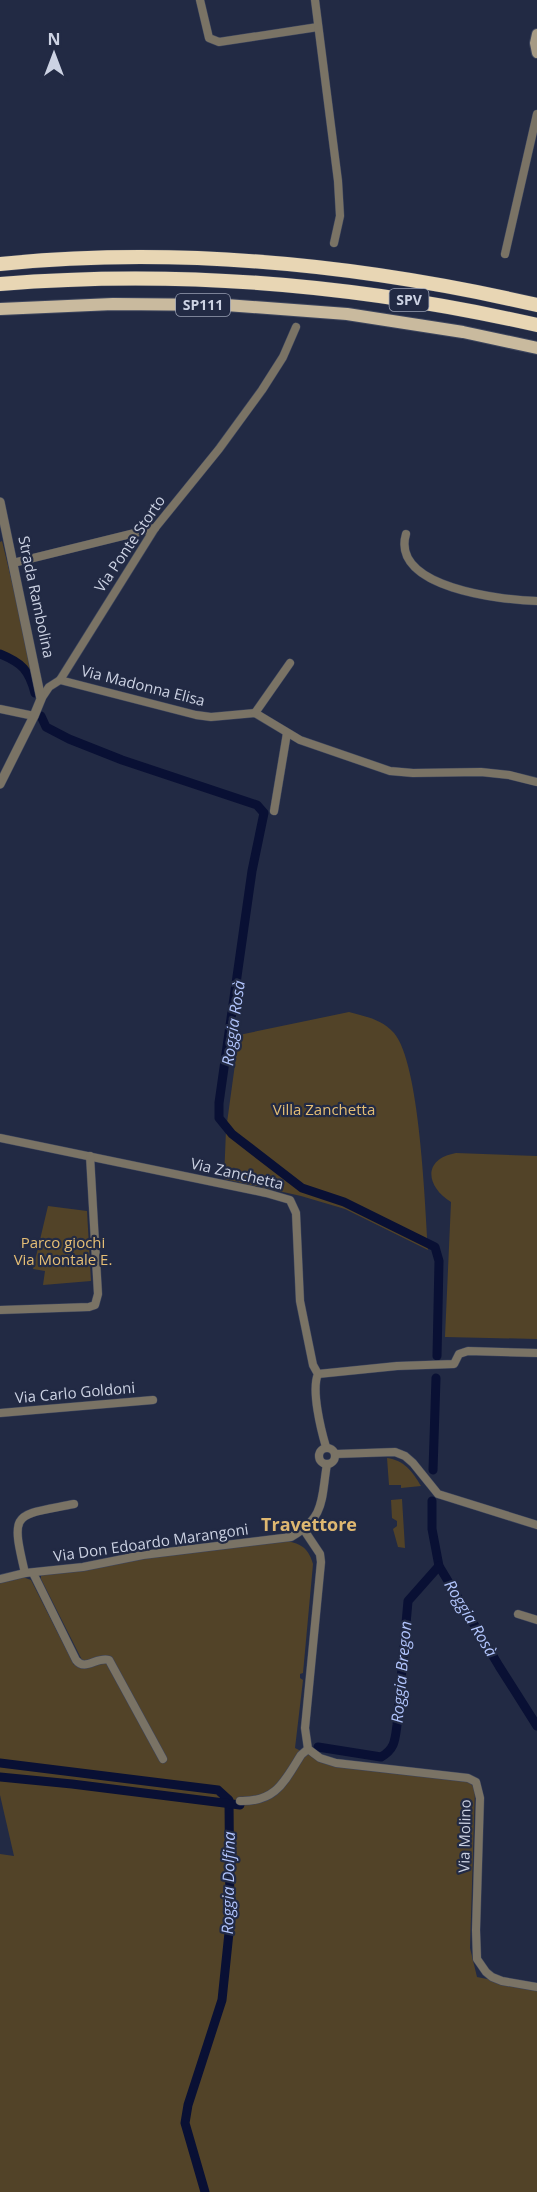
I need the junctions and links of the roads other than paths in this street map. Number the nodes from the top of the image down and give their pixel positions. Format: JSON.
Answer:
{"nodes":[{"id":1,"x":200,"y":0,"type":"edge"},
{"id":2,"x":315,"y":0,"type":"edge"},
{"id":3,"x":318,"y":27,"type":"junction"},
{"id":4,"x":537,"y":34,"type":"edge"},
{"id":5,"x":537,"y":53,"type":"edge"},
{"id":6,"x":537,"y":114,"type":"edge"},
{"id":7,"x":334,"y":243,"type":"dead end"},
{"id":8,"x":505,"y":254,"type":"dead end"},
{"id":9,"x":0,"y":264,"type":"edge"},
{"id":10,"x":0,"y":286,"type":"edge"},
{"id":11,"x":537,"y":305,"type":"edge"},
{"id":12,"x":0,"y":309,"type":"edge"},
{"id":13,"x":537,"y":325,"type":"edge"},
{"id":14,"x":296,"y":327,"type":"dead end"},
{"id":15,"x":537,"y":348,"type":"edge"},
{"id":16,"x":0,"y":502,"type":"edge"},
{"id":17,"x":155,"y":528,"type":"junction"},
{"id":18,"x":406,"y":534,"type":"dead end"},
{"id":19,"x":13,"y":563,"type":"junction"},
{"id":20,"x":537,"y":601,"type":"edge"},
{"id":21,"x":290,"y":663,"type":"dead end"},
{"id":22,"x":60,"y":680,"type":"junction"},
{"id":23,"x":41,"y":699,"type":"junction"},
{"id":24,"x":0,"y":709,"type":"edge"},
{"id":25,"x":255,"y":713,"type":"junction"},
{"id":26,"x":34,"y":716,"type":"junction"},
{"id":27,"x":287,"y":733,"type":"junction"},
{"id":28,"x":537,"y":782,"type":"edge"},
{"id":29,"x":0,"y":784,"type":"edge"},
{"id":30,"x":274,"y":811,"type":"dead end"},
{"id":31,"x":0,"y":1138,"type":"edge"},
{"id":32,"x":90,"y":1156,"type":"junction"},
{"id":33,"x":0,"y":1310,"type":"edge"},
{"id":34,"x":537,"y":1353,"type":"edge"},
{"id":35,"x":318,"y":1374,"type":"junction"},
{"id":36,"x":153,"y":1400,"type":"dead end"},
{"id":37,"x":0,"y":1413,"type":"edge"},
{"id":38,"x":326,"y":1448,"type":"junction"},
{"id":39,"x":336,"y":1454,"type":"junction"},
{"id":40,"x":327,"y":1464,"type":"junction"},
{"id":41,"x":74,"y":1504,"type":"dead end"},
{"id":42,"x":537,"y":1525,"type":"edge"},
{"id":43,"x":304,"y":1530,"type":"junction"},
{"id":44,"x":29,"y":1573,"type":"junction"},
{"id":45,"x":0,"y":1580,"type":"edge"},
{"id":46,"x":518,"y":1614,"type":"dead end"},
{"id":47,"x":537,"y":1620,"type":"edge"},
{"id":48,"x":308,"y":1749,"type":"junction"},
{"id":49,"x":163,"y":1760,"type":"dead end"},
{"id":50,"x":240,"y":1801,"type":"dead end"},
{"id":51,"x":537,"y":1987,"type":"edge"}],
"edges":[{"from":1,"to":3,"type":"street"},
{"from":2,"to":3,"type":"street"},
{"from":3,"to":7,"type":"street"},
{"from":4,"to":5,"type":"main road"},
{"from":6,"to":8,"type":"street"},
{"from":9,"to":11,"type":"highway","number":"SPV"},
{"from":10,"to":13,"type":"highway","number":"SPV"},
{"from":12,"to":15,"type":"main road","number":"SP111"},
{"from":14,"to":17,"type":"street","name":"Via Ponte Storto"},
{"from":16,"to":19,"type":"street","name":"Strada Rambolina"},
{"from":17,"to":19,"type":"street"},
{"from":17,"to":22,"type":"street","name":"Via Ponte Storto"},
{"from":18,"to":20,"type":"street"},
{"from":19,"to":23,"type":"street","name":"Strada Rambolina"},
{"from":21,"to":25,"type":"street"},
{"from":22,"to":23,"type":"street","name":"Via Ponte Storto"},
{"from":22,"to":25,"type":"street","name":"Via Madonna Elisa"},
{"from":23,"to":26,"type":"street","name":"Via Ponte Storto"},
{"from":24,"to":26,"type":"street"},
{"from":25,"to":27,"type":"street"},
{"from":26,"to":29,"type":"street","name":"Via Ponte Storto"},
{"from":27,"to":28,"type":"street"},
{"from":27,"to":30,"type":"street"},
{"from":31,"to":32,"type":"street","name":"Via Zanchetta"},
{"from":32,"to":33,"type":"street"},
{"from":32,"to":35,"type":"street","name":"Via Zanchetta"},
{"from":34,"to":35,"type":"street"},
{"from":35,"to":38,"type":"street","name":"Via Zanchetta"},
{"from":36,"to":37,"type":"street","name":"Via Carlo Goldoni"},
{"from":38,"to":39,"type":"street"},
{"from":38,"to":40,"type":"street"},
{"from":39,"to":40,"type":"street"},
{"from":39,"to":42,"type":"street"},
{"from":40,"to":43,"type":"street"},
{"from":41,"to":44,"type":"street"},
{"from":43,"to":44,"type":"street","name":"Via Don Edoardo Marangoni"},
{"from":43,"to":48,"type":"street"},
{"from":44,"to":45,"type":"street","name":"Via Don Edoardo Marangoni"},
{"from":44,"to":49,"type":"street"},
{"from":46,"to":47,"type":"street"},
{"from":48,"to":50,"type":"street"},
{"from":48,"to":51,"type":"street","name":"Via Molino"}]}
